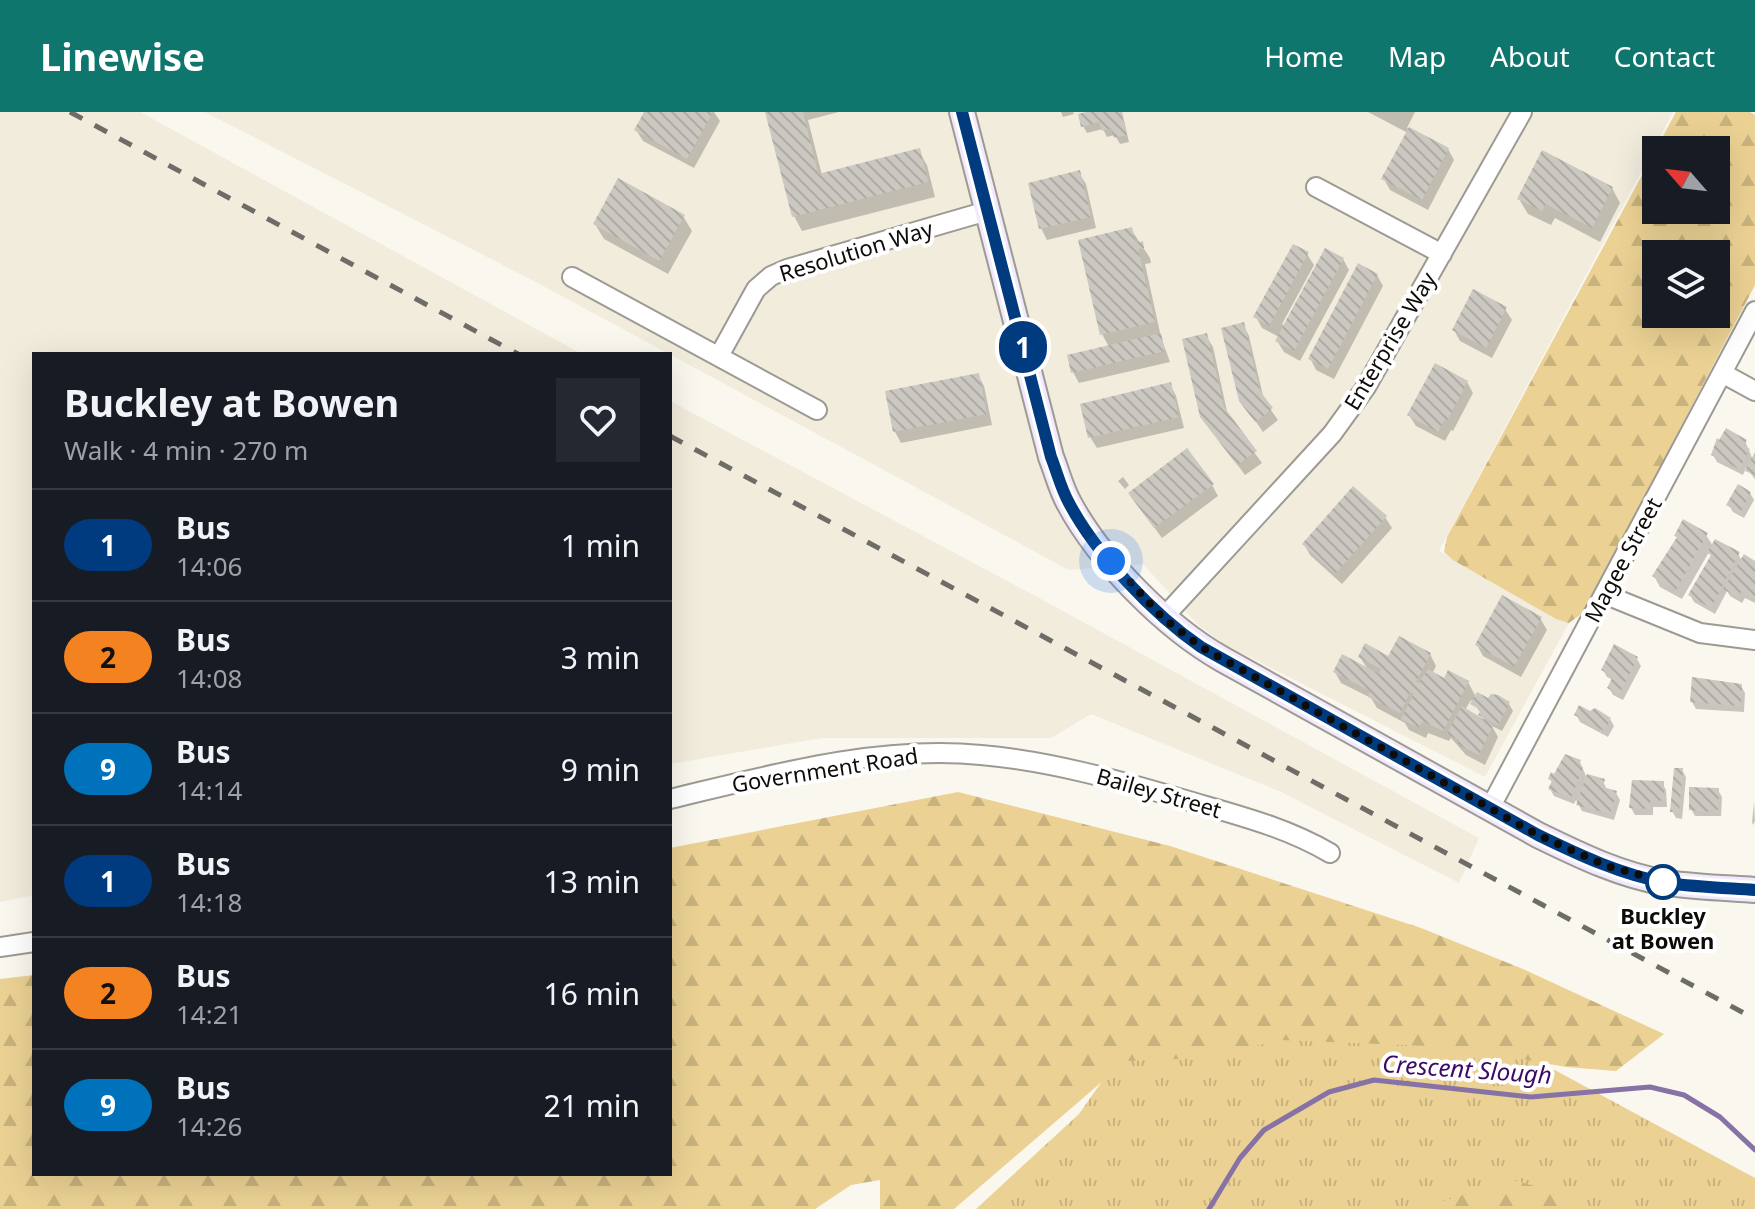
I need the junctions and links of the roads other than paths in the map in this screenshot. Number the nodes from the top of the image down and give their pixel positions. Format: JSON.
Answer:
{"nodes":[{"id":1,"x":962,"y":112,"type":"edge"},
{"id":2,"x":1522,"y":112,"type":"edge"},
{"id":3,"x":1316,"y":187,"type":"dead end"},
{"id":4,"x":987,"y":211,"type":"junction"},
{"id":5,"x":1442,"y":254,"type":"junction"},
{"id":6,"x":572,"y":277,"type":"dead end"},
{"id":7,"x":1755,"y":311,"type":"edge"},
{"id":8,"x":719,"y":356,"type":"junction"},
{"id":9,"x":1722,"y":373,"type":"junction"},
{"id":10,"x":1755,"y":391,"type":"edge"},
{"id":11,"x":817,"y":410,"type":"dead end"},
{"id":12,"x":1604,"y":594,"type":"junction"},
{"id":13,"x":1163,"y":618,"type":"junction"},
{"id":14,"x":1755,"y":640,"type":"edge"},
{"id":15,"x":981,"y":755,"type":"joint"},
{"id":16,"x":672,"y":799,"type":"edge"},
{"id":17,"x":1490,"y":808,"type":"junction"},
{"id":18,"x":1330,"y":853,"type":"dead end"},
{"id":19,"x":1755,"y":890,"type":"edge"},
{"id":20,"x":32,"y":942,"type":"edge"},
{"id":21,"x":0,"y":947,"type":"edge"}],
"edges":[{"from":1,"to":4,"type":"street"},
{"from":2,"to":5,"type":"street","name":"Enterprise Way"},
{"from":3,"to":5,"type":"street"},
{"from":4,"to":8,"type":"street","name":"Resolution Way"},
{"from":4,"to":13,"type":"street"},
{"from":5,"to":13,"type":"street","name":"Enterprise Way"},
{"from":6,"to":8,"type":"street"},
{"from":7,"to":9,"type":"street","name":"Magee Street"},
{"from":8,"to":11,"type":"street"},
{"from":9,"to":10,"type":"street"},
{"from":9,"to":12,"type":"street","name":"Magee Street"},
{"from":12,"to":14,"type":"street"},
{"from":12,"to":17,"type":"street","name":"Magee Street"},
{"from":13,"to":17,"type":"street"},
{"from":15,"to":16,"type":"street","name":"Government Road"},
{"from":15,"to":18,"type":"street","name":"Bailey Street"},
{"from":17,"to":19,"type":"street"},
{"from":20,"to":21,"type":"street"}]}
